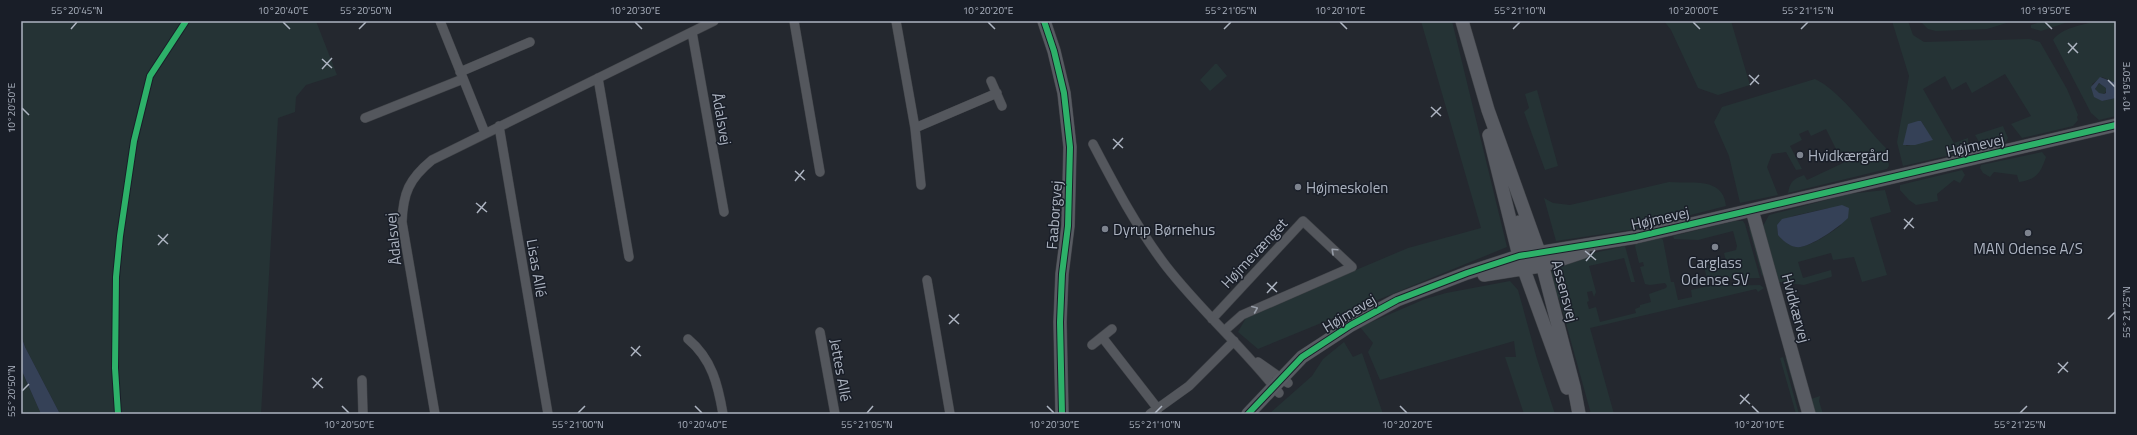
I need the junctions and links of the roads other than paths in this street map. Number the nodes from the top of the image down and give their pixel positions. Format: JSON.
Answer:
{"nodes":[{"id":1,"x":440,"y":21,"type":"edge"},
{"id":2,"x":714,"y":21,"type":"edge"},
{"id":3,"x":794,"y":21,"type":"edge"},
{"id":4,"x":896,"y":21,"type":"edge"},
{"id":5,"x":1044,"y":21,"type":"edge"},
{"id":6,"x":1462,"y":21,"type":"edge"},
{"id":7,"x":694,"y":27,"type":"edge"},
{"id":8,"x":530,"y":42,"type":"dead end"},
{"id":9,"x":461,"y":75,"type":"junction"},
{"id":10,"x":598,"y":78,"type":"junction"},
{"id":11,"x":991,"y":81,"type":"dead end"},
{"id":12,"x":997,"y":93,"type":"junction"},
{"id":13,"x":1002,"y":106,"type":"dead end"},
{"id":14,"x":1488,"y":115,"type":"junction"},
{"id":15,"x":365,"y":118,"type":"dead end"},
{"id":16,"x":2116,"y":125,"type":"edge"},
{"id":17,"x":499,"y":126,"type":"junction"},
{"id":18,"x":915,"y":128,"type":"junction"},
{"id":19,"x":485,"y":134,"type":"junction"},
{"id":20,"x":1093,"y":144,"type":"dead end"},
{"id":21,"x":820,"y":172,"type":"dead end"},
{"id":22,"x":921,"y":185,"type":"dead end"},
{"id":23,"x":1752,"y":210,"type":"junction"},
{"id":24,"x":724,"y":212,"type":"dead end"},
{"id":25,"x":1617,"y":241,"type":"junction"},
{"id":26,"x":1529,"y":254,"type":"junction"},
{"id":27,"x":629,"y":257,"type":"dead end"},
{"id":28,"x":1532,"y":267,"type":"junction"},
{"id":29,"x":927,"y":280,"type":"dead end"},
{"id":30,"x":1452,"y":280,"type":"junction"},
{"id":31,"x":1212,"y":319,"type":"junction"},
{"id":32,"x":1112,"y":329,"type":"dead end"},
{"id":33,"x":1224,"y":331,"type":"junction"},
{"id":34,"x":820,"y":332,"type":"dead end"},
{"id":35,"x":1102,"y":337,"type":"junction"},
{"id":36,"x":688,"y":339,"type":"dead end"},
{"id":37,"x":1234,"y":342,"type":"junction"},
{"id":38,"x":1092,"y":345,"type":"dead end"},
{"id":39,"x":362,"y":380,"type":"dead end"},
{"id":40,"x":1280,"y":385,"type":"junction"},
{"id":41,"x":1062,"y":391,"type":"junction"},
{"id":42,"x":1158,"y":409,"type":"junction"},
{"id":43,"x":363,"y":414,"type":"edge"},
{"id":44,"x":435,"y":414,"type":"edge"},
{"id":45,"x":548,"y":414,"type":"edge"},
{"id":46,"x":723,"y":414,"type":"edge"},
{"id":47,"x":834,"y":414,"type":"edge"},
{"id":48,"x":950,"y":414,"type":"edge"},
{"id":49,"x":1062,"y":414,"type":"edge"},
{"id":50,"x":1068,"y":414,"type":"edge"},
{"id":51,"x":1150,"y":414,"type":"edge"},
{"id":52,"x":1248,"y":414,"type":"edge"},
{"id":53,"x":1258,"y":414,"type":"edge"},
{"id":54,"x":1576,"y":414,"type":"edge"},
{"id":55,"x":1580,"y":414,"type":"edge"},
{"id":56,"x":1809,"y":414,"type":"edge"}],
"edges":[{"from":1,"to":9,"type":"street"},
{"from":2,"to":7,"type":"street","name":"Ådalsvej"},
{"from":3,"to":21,"type":"street"},
{"from":4,"to":18,"type":"street"},
{"from":5,"to":41,"type":"street","name":"Faaborgvej"},
{"from":6,"to":14,"type":"street","name":"Assensvej"},
{"from":7,"to":10,"type":"street","name":"Ådalsvej"},
{"from":7,"to":24,"type":"street","name":"Ådalsvej"},
{"from":8,"to":9,"type":"street"},
{"from":9,"to":15,"type":"street"},
{"from":9,"to":19,"type":"street"},
{"from":10,"to":17,"type":"street","name":"Ådalsvej"},
{"from":10,"to":27,"type":"street"},
{"from":11,"to":12,"type":"street"},
{"from":12,"to":13,"type":"street"},
{"from":12,"to":18,"type":"street"},
{"from":14,"to":26,"type":"street","name":"Assensvej"},
{"from":14,"to":26,"type":"street","name":"Assensvej"},
{"from":16,"to":23,"type":"street","name":"Højmevej"},
{"from":17,"to":19,"type":"street","name":"Ådalsvej"},
{"from":17,"to":45,"type":"street","name":"Lisas Allé"},
{"from":18,"to":22,"type":"street"},
{"from":19,"to":44,"type":"street","name":"Ådalsvej"},
{"from":20,"to":31,"type":"street"},
{"from":23,"to":25,"type":"street","name":"Højmevej"},
{"from":23,"to":56,"type":"street","name":"Hvidkærvej"},
{"from":25,"to":26,"type":"street","name":"Højmevej"},
{"from":25,"to":28,"type":"street","name":"Højmevej"},
{"from":26,"to":28,"type":"street"},
{"from":26,"to":28,"type":"street","name":"Assensvej"},
{"from":26,"to":30,"type":"street","name":"Højmevej"},
{"from":28,"to":30,"type":"street","name":"Højmevej"},
{"from":28,"to":54,"type":"street","name":"Assensvej"},
{"from":28,"to":55,"type":"street"},
{"from":29,"to":48,"type":"street"},
{"from":30,"to":40,"type":"street","name":"Højmevej"},
{"from":31,"to":33,"type":"street"},
{"from":33,"to":31,"type":"street","name":"Højmevænget","one_way":true},
{"from":32,"to":35,"type":"street"},
{"from":33,"to":37,"type":"street"},
{"from":34,"to":47,"type":"street","name":"Jettes Allé"},
{"from":35,"to":38,"type":"street"},
{"from":35,"to":42,"type":"street"},
{"from":36,"to":46,"type":"street"},
{"from":37,"to":40,"type":"street"},
{"from":37,"to":42,"type":"street"},
{"from":39,"to":43,"type":"street"},
{"from":40,"to":52,"type":"street","name":"Højmevej"},
{"from":40,"to":53,"type":"street","name":"Højmevej"},
{"from":41,"to":49,"type":"street","name":"Faaborgvej"},
{"from":41,"to":50,"type":"street","name":"Faaborgvej"},
{"from":42,"to":51,"type":"street"}]}
